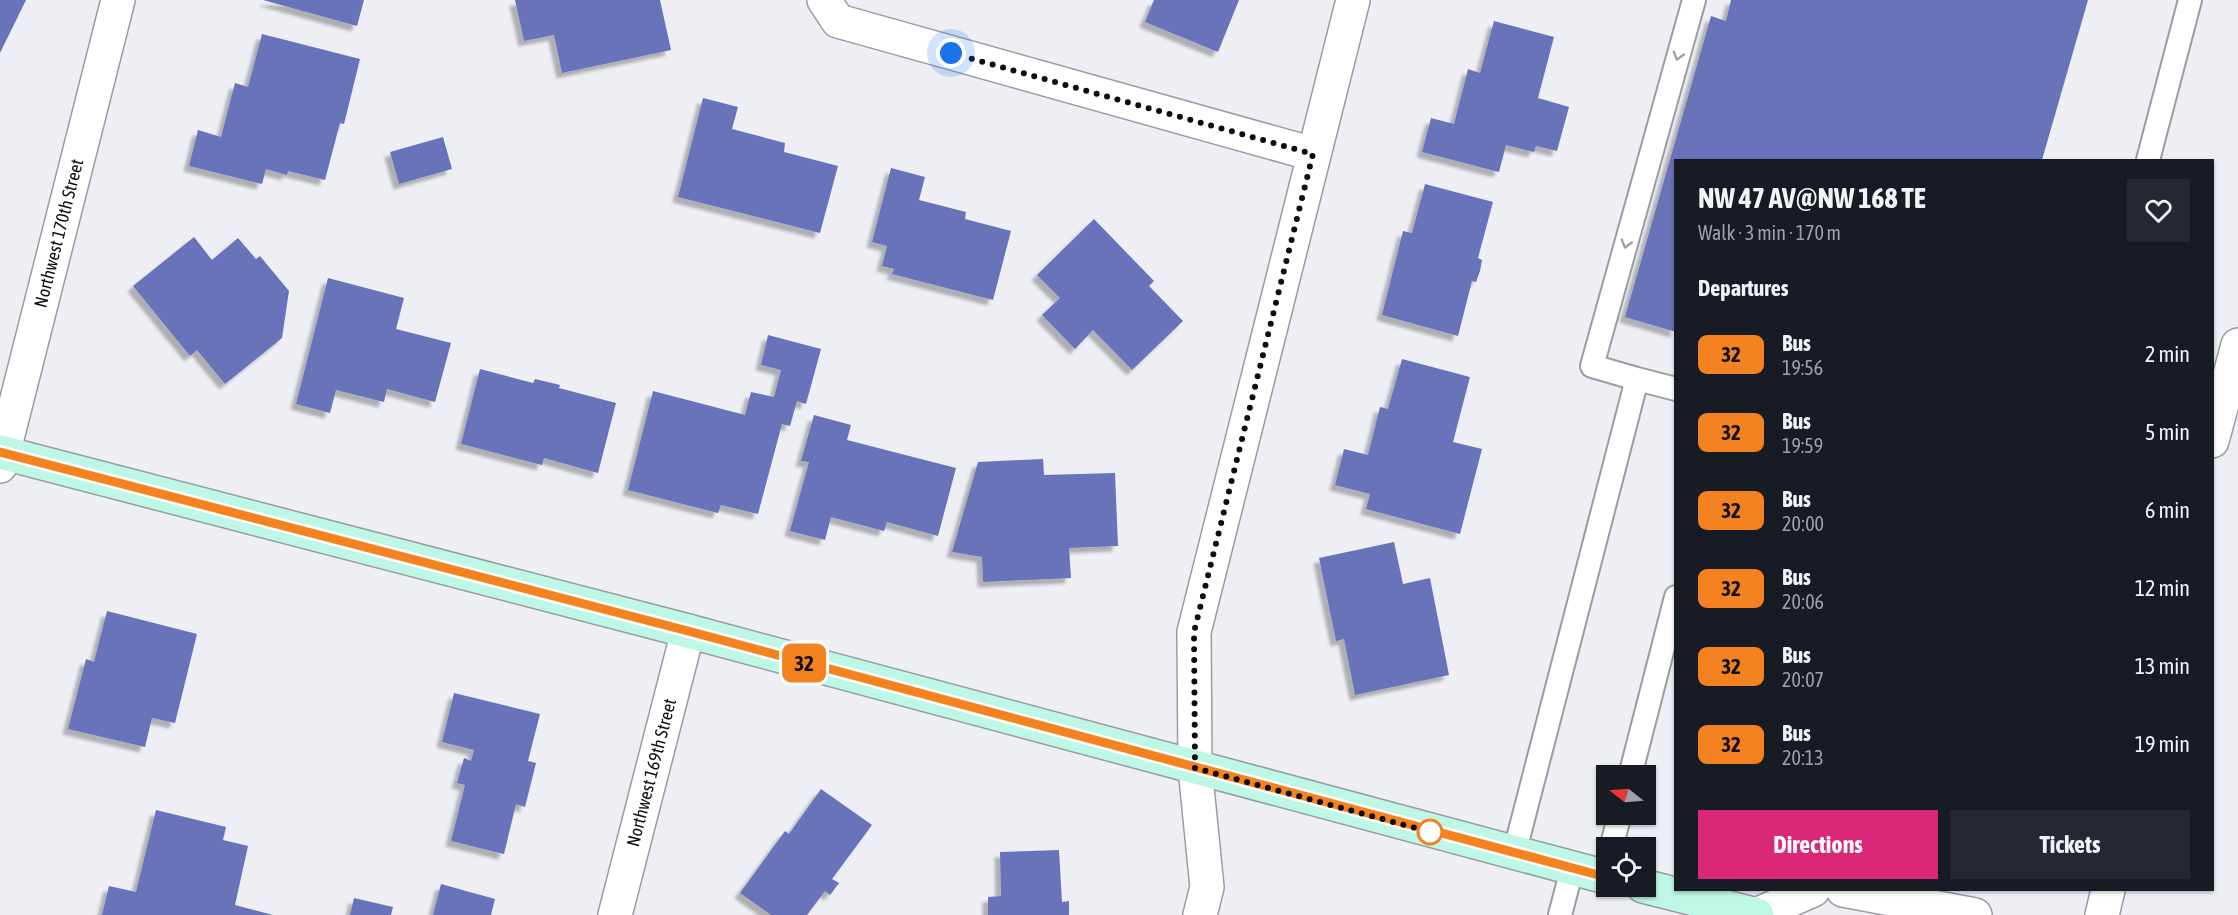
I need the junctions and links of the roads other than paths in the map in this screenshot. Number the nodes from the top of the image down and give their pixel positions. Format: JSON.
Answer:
{"nodes":[{"id":1,"x":118,"y":0,"type":"edge"},
{"id":2,"x":1353,"y":0,"type":"edge"},
{"id":3,"x":1694,"y":0,"type":"edge"},
{"id":4,"x":2190,"y":0,"type":"edge"},
{"id":5,"x":831,"y":10,"type":"edge"},
{"id":6,"x":1313,"y":154,"type":"junction"},
{"id":7,"x":2148,"y":159,"type":"edge"},
{"id":8,"x":2238,"y":345,"type":"edge"},
{"id":9,"x":1637,"y":379,"type":"junction"},
{"id":10,"x":1674,"y":388,"type":"edge"},
{"id":11,"x":2214,"y":434,"type":"edge"},
{"id":12,"x":1,"y":457,"type":"edge"},
{"id":13,"x":1674,"y":605,"type":"edge"},
{"id":14,"x":688,"y":631,"type":"junction"},
{"id":15,"x":1633,"y":765,"type":"edge"},
{"id":16,"x":1195,"y":768,"type":"junction"},
{"id":17,"x":1514,"y":854,"type":"junction"},
{"id":18,"x":1596,"y":868,"type":"edge"},
{"id":19,"x":1572,"y":869,"type":"junction"},
{"id":20,"x":1656,"y":889,"type":"edge"},
{"id":21,"x":1764,"y":891,"type":"edge"},
{"id":22,"x":1811,"y":891,"type":"edge"},
{"id":23,"x":1854,"y":891,"type":"edge"},
{"id":24,"x":2108,"y":891,"type":"edge"},
{"id":25,"x":1946,"y":899,"type":"edge"},
{"id":26,"x":615,"y":915,"type":"edge"},
{"id":27,"x":1200,"y":915,"type":"edge"},
{"id":28,"x":1560,"y":915,"type":"edge"},
{"id":29,"x":1757,"y":915,"type":"edge"},
{"id":30,"x":1975,"y":915,"type":"edge"},
{"id":31,"x":2102,"y":915,"type":"edge"}],
"edges":[{"from":1,"to":12,"type":"street","name":"Northwest 170th Street"},
{"from":2,"to":6,"type":"street"},
{"from":3,"to":9,"type":"lane","one_way":true},
{"from":4,"to":7,"type":"lane"},
{"from":5,"to":6,"type":"street"},
{"from":6,"to":16,"type":"street"},
{"from":8,"to":11,"type":"street"},
{"from":9,"to":10,"type":"lane"},
{"from":9,"to":17,"type":"lane"},
{"from":12,"to":14,"type":"main road"},
{"from":13,"to":15,"type":"lane"},
{"from":14,"to":16,"type":"main road"},
{"from":14,"to":26,"type":"street","name":"Northwest 169th Street"},
{"from":16,"to":17,"type":"main road"},
{"from":16,"to":27,"type":"street"},
{"from":17,"to":19,"type":"main road"},
{"from":18,"to":19,"type":"main road"},
{"from":19,"to":28,"type":"lane"},
{"from":20,"to":29,"type":"main road"},
{"from":21,"to":29,"type":"lane"},
{"from":22,"to":29,"type":"street"},
{"from":23,"to":25,"type":"street"},
{"from":24,"to":31,"type":"street"},
{"from":25,"to":30,"type":"street"}]}
